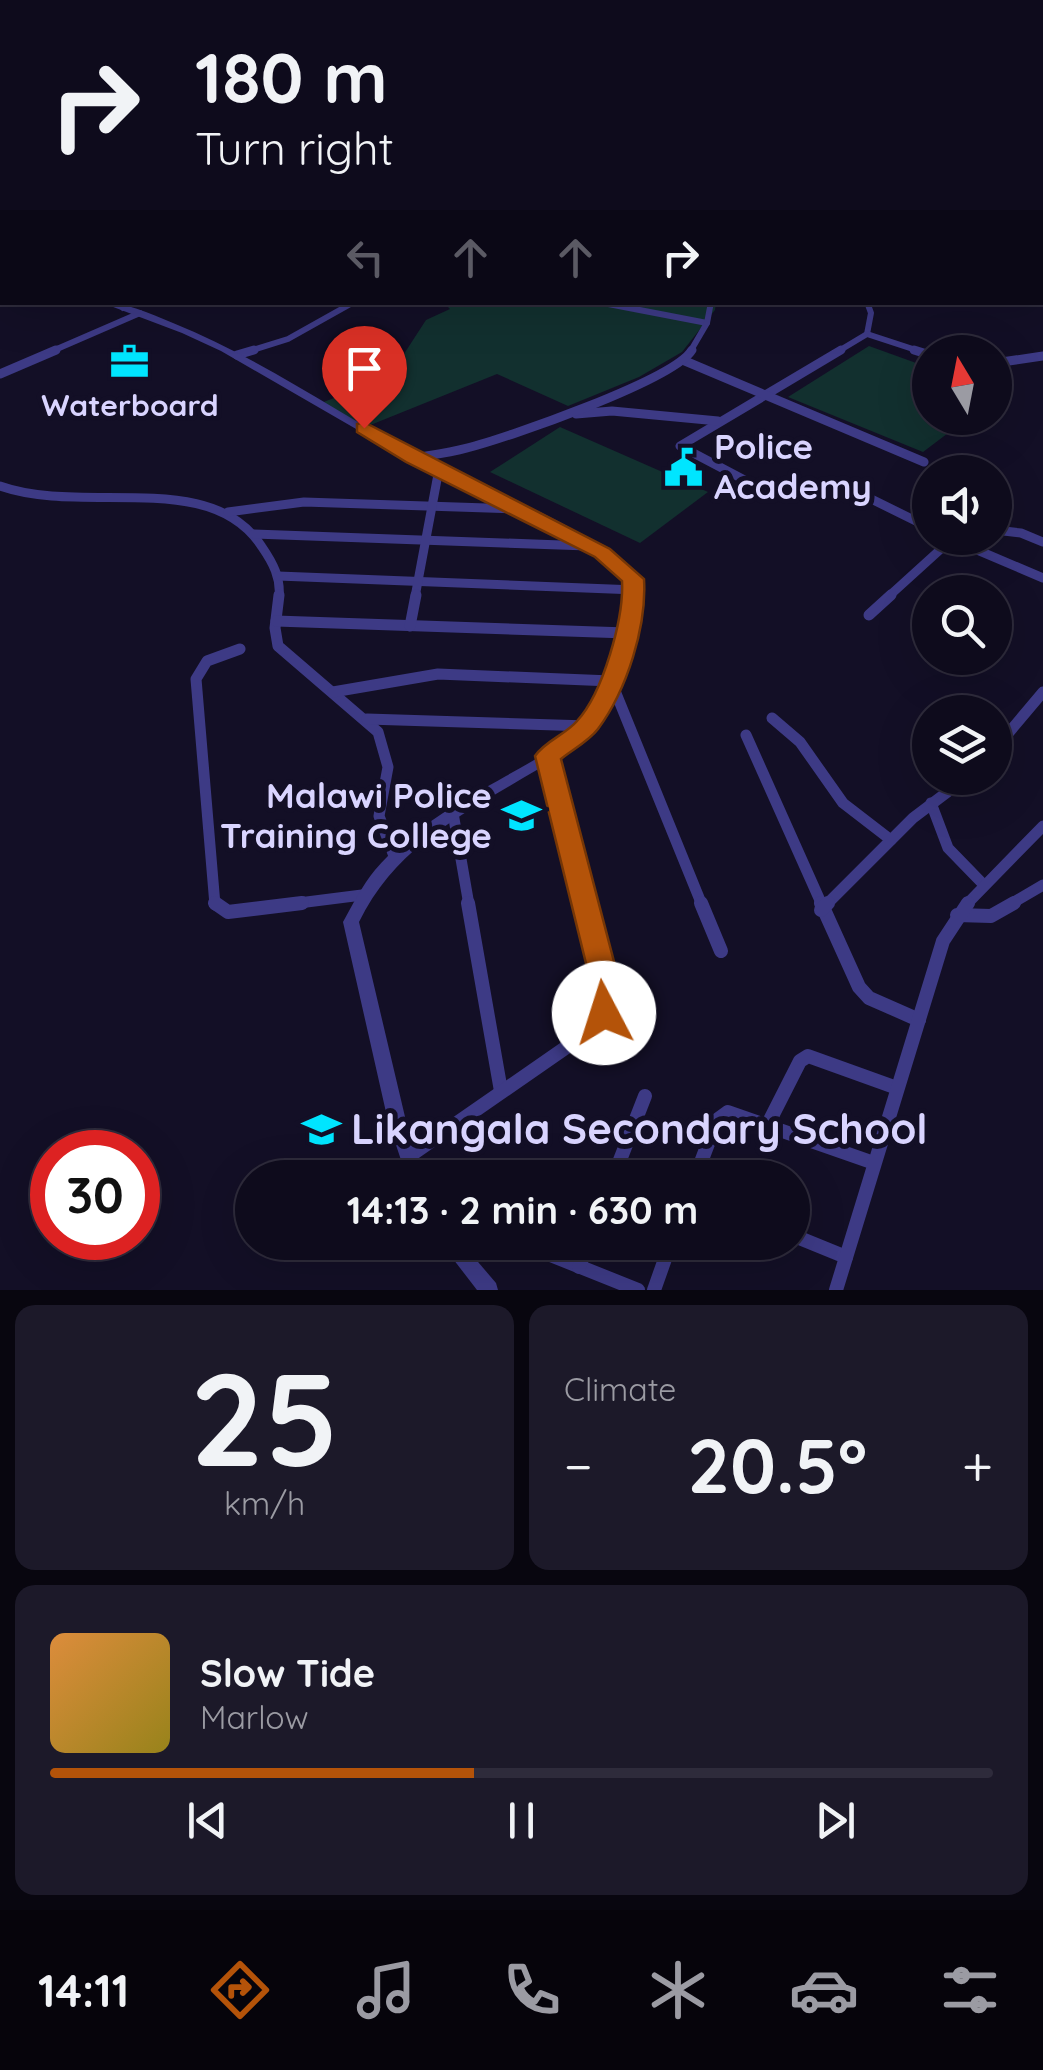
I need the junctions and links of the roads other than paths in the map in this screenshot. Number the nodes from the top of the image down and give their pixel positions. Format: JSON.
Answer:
{"nodes":[{"id":1,"x":349,"y":305,"type":"edge"},
{"id":2,"x":606,"y":305,"type":"edge"},
{"id":3,"x":710,"y":305,"type":"edge"},
{"id":4,"x":868,"y":305,"type":"edge"},
{"id":5,"x":133,"y":308,"type":"edge"},
{"id":6,"x":707,"y":323,"type":"junction"},
{"id":7,"x":867,"y":334,"type":"junction"},
{"id":8,"x":912,"y":349,"type":"edge"},
{"id":9,"x":237,"y":355,"type":"junction"},
{"id":10,"x":1043,"y":356,"type":"edge"},
{"id":11,"x":685,"y":361,"type":"junction"},
{"id":12,"x":1012,"y":361,"type":"edge"},
{"id":13,"x":0,"y":374,"type":"edge"},
{"id":14,"x":764,"y":394,"type":"junction"},
{"id":15,"x":555,"y":417,"type":"junction"},
{"id":16,"x":718,"y":422,"type":"junction"},
{"id":17,"x":912,"y":457,"type":"edge"},
{"id":18,"x":413,"y":458,"type":"junction"},
{"id":19,"x":439,"y":469,"type":"junction"},
{"id":20,"x":0,"y":486,"type":"edge"},
{"id":21,"x":432,"y":508,"type":"junction"},
{"id":22,"x":519,"y":509,"type":"junction"},
{"id":23,"x":228,"y":512,"type":"junction"},
{"id":24,"x":912,"y":519,"type":"edge"},
{"id":25,"x":1012,"y":532,"type":"edge"},
{"id":26,"x":254,"y":534,"type":"junction"},
{"id":27,"x":426,"y":540,"type":"junction"},
{"id":28,"x":1043,"y":542,"type":"edge"},
{"id":29,"x":588,"y":546,"type":"junction"},
{"id":30,"x":933,"y":555,"type":"edge"},
{"id":31,"x":990,"y":555,"type":"edge"},
{"id":32,"x":278,"y":576,"type":"junction"},
{"id":33,"x":1043,"y":578,"type":"edge"},
{"id":34,"x":418,"y":582,"type":"junction"},
{"id":35,"x":635,"y":584,"type":"junction"},
{"id":36,"x":869,"y":615,"type":"dead end"},
{"id":37,"x":276,"y":621,"type":"junction"},
{"id":38,"x":410,"y":626,"type":"junction"},
{"id":39,"x":627,"y":633,"type":"junction"},
{"id":40,"x":240,"y":649,"type":"dead end"},
{"id":41,"x":611,"y":682,"type":"junction"},
{"id":42,"x":333,"y":692,"type":"junction"},
{"id":43,"x":1043,"y":692,"type":"edge"},
{"id":44,"x":772,"y":718,"type":"dead end"},
{"id":45,"x":367,"y":719,"type":"junction"},
{"id":46,"x":588,"y":726,"type":"junction"},
{"id":47,"x":1012,"y":729,"type":"edge"},
{"id":48,"x":746,"y":736,"type":"dead end"},
{"id":49,"x":548,"y":756,"type":"junction"},
{"id":50,"x":942,"y":795,"type":"edge"},
{"id":51,"x":931,"y":803,"type":"junction"},
{"id":52,"x":453,"y":813,"type":"junction"},
{"id":53,"x":1043,"y":826,"type":"edge"},
{"id":54,"x":891,"y":840,"type":"junction"},
{"id":55,"x":394,"y":856,"type":"junction"},
{"id":56,"x":982,"y":884,"type":"junction"},
{"id":57,"x":1043,"y":885,"type":"edge"},
{"id":58,"x":362,"y":896,"type":"junction"},
{"id":59,"x":822,"y":910,"type":"junction"},
{"id":60,"x":957,"y":915,"type":"junction"},
{"id":61,"x":721,"y":950,"type":"dead end"},
{"id":62,"x":919,"y":1020,"type":"junction"},
{"id":63,"x":897,"y":1088,"type":"junction"},
{"id":64,"x":501,"y":1091,"type":"junction"},
{"id":65,"x":645,"y":1096,"type":"dead end"},
{"id":66,"x":768,"y":1124,"type":"junction"},
{"id":67,"x":407,"y":1157,"type":"junction"},
{"id":68,"x":408,"y":1160,"type":"edge"},
{"id":69,"x":621,"y":1160,"type":"edge"},
{"id":70,"x":702,"y":1160,"type":"edge"},
{"id":71,"x":874,"y":1163,"type":"junction"},
{"id":72,"x":810,"y":1242,"type":"edge"},
{"id":73,"x":846,"y":1257,"type":"junction"},
{"id":74,"x":464,"y":1260,"type":"edge"},
{"id":75,"x":564,"y":1260,"type":"edge"},
{"id":76,"x":581,"y":1260,"type":"edge"},
{"id":77,"x":665,"y":1260,"type":"edge"},
{"id":78,"x":579,"y":1266,"type":"junction"},
{"id":79,"x":489,"y":1290,"type":"edge"},
{"id":80,"x":638,"y":1290,"type":"edge"},
{"id":81,"x":654,"y":1290,"type":"edge"},
{"id":82,"x":836,"y":1290,"type":"edge"}],
"edges":[{"from":1,"to":9,"type":"street"},
{"from":2,"to":6,"type":"street"},
{"from":3,"to":6,"type":"street"},
{"from":4,"to":7,"type":"street"},
{"from":5,"to":9,"type":"street"},
{"from":5,"to":13,"type":"street"},
{"from":6,"to":11,"type":"street"},
{"from":7,"to":8,"type":"street"},
{"from":7,"to":14,"type":"street"},
{"from":9,"to":18,"type":"street"},
{"from":10,"to":12,"type":"street"},
{"from":11,"to":14,"type":"street"},
{"from":11,"to":15,"type":"street"},
{"from":14,"to":16,"type":"street"},
{"from":14,"to":17,"type":"street"},
{"from":15,"to":16,"type":"street"},
{"from":15,"to":18,"type":"street"},
{"from":16,"to":24,"type":"street"},
{"from":18,"to":19,"type":"street"},
{"from":19,"to":21,"type":"street"},
{"from":19,"to":22,"type":"street"},
{"from":20,"to":23,"type":"street"},
{"from":21,"to":22,"type":"street"},
{"from":21,"to":23,"type":"street"},
{"from":21,"to":27,"type":"street"},
{"from":22,"to":29,"type":"street"},
{"from":23,"to":26,"type":"street"},
{"from":25,"to":28,"type":"street"},
{"from":26,"to":27,"type":"street"},
{"from":26,"to":32,"type":"street"},
{"from":27,"to":29,"type":"street"},
{"from":27,"to":34,"type":"street"},
{"from":29,"to":35,"type":"street"},
{"from":30,"to":36,"type":"street"},
{"from":31,"to":33,"type":"street"},
{"from":32,"to":34,"type":"street"},
{"from":32,"to":37,"type":"street"},
{"from":34,"to":35,"type":"street"},
{"from":34,"to":38,"type":"street"},
{"from":35,"to":39,"type":"street"},
{"from":37,"to":38,"type":"street"},
{"from":37,"to":42,"type":"street"},
{"from":38,"to":39,"type":"street"},
{"from":39,"to":41,"type":"street"},
{"from":40,"to":58,"type":"street"},
{"from":41,"to":42,"type":"street"},
{"from":41,"to":46,"type":"street"},
{"from":41,"to":61,"type":"street"},
{"from":42,"to":45,"type":"street"},
{"from":43,"to":47,"type":"street"},
{"from":44,"to":54,"type":"street"},
{"from":45,"to":46,"type":"street"},
{"from":45,"to":55,"type":"street"},
{"from":46,"to":49,"type":"street"},
{"from":48,"to":59,"type":"street"},
{"from":49,"to":52,"type":"street"},
{"from":49,"to":64,"type":"street"},
{"from":50,"to":51,"type":"street"},
{"from":51,"to":54,"type":"street"},
{"from":51,"to":56,"type":"street"},
{"from":52,"to":55,"type":"street"},
{"from":52,"to":64,"type":"street"},
{"from":53,"to":56,"type":"street"},
{"from":54,"to":59,"type":"street"},
{"from":55,"to":58,"type":"street"},
{"from":56,"to":60,"type":"street"},
{"from":57,"to":60,"type":"street"},
{"from":58,"to":67,"type":"street"},
{"from":59,"to":62,"type":"street"},
{"from":60,"to":62,"type":"street"},
{"from":62,"to":63,"type":"street"},
{"from":63,"to":66,"type":"street"},
{"from":63,"to":71,"type":"street"},
{"from":64,"to":67,"type":"street"},
{"from":65,"to":69,"type":"street"},
{"from":66,"to":70,"type":"street"},
{"from":66,"to":71,"type":"street"},
{"from":67,"to":68,"type":"street"},
{"from":71,"to":73,"type":"street"},
{"from":72,"to":73,"type":"street"},
{"from":73,"to":82,"type":"street"},
{"from":74,"to":79,"type":"street"},
{"from":75,"to":78,"type":"street"},
{"from":76,"to":78,"type":"street"},
{"from":77,"to":81,"type":"street"},
{"from":78,"to":80,"type":"street"}]}
